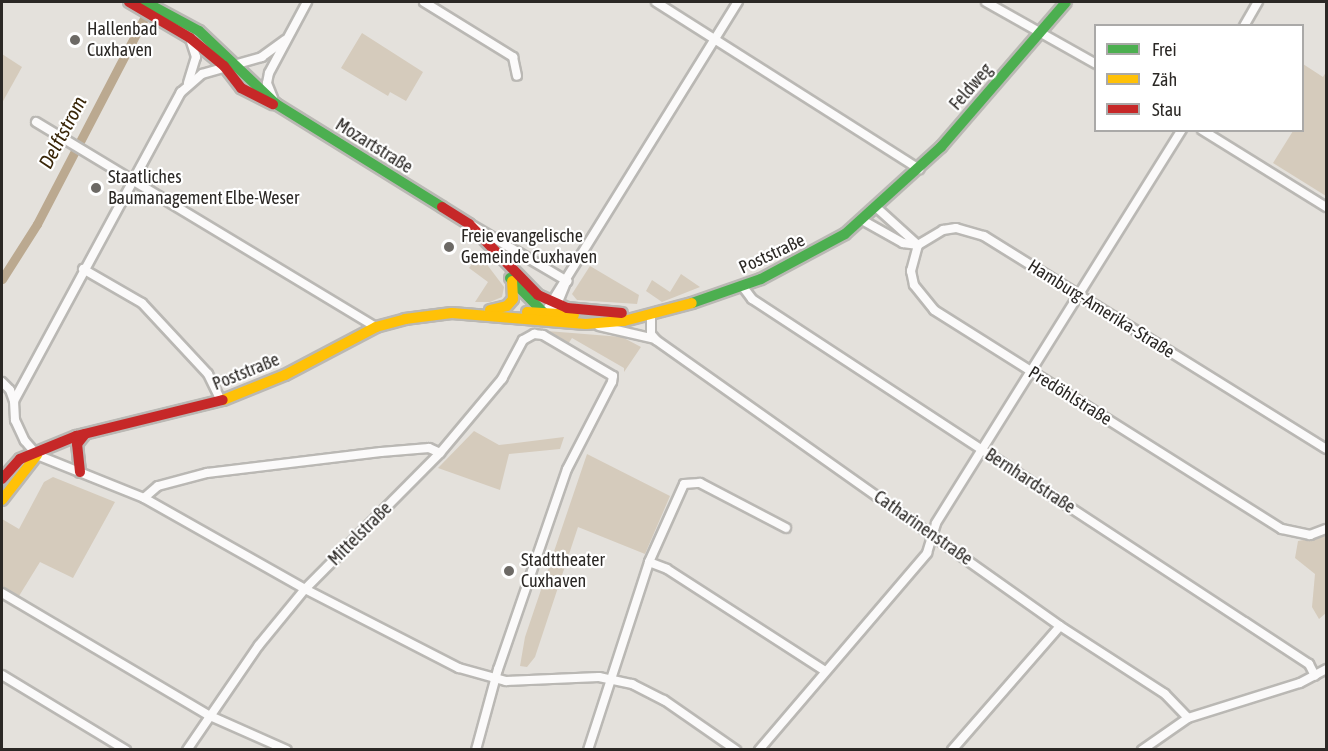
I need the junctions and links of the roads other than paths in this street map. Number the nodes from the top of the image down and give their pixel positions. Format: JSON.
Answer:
{"nodes":[{"id":1,"x":129,"y":2,"type":"edge"},
{"id":2,"x":307,"y":2,"type":"edge"},
{"id":3,"x":424,"y":2,"type":"edge"},
{"id":4,"x":656,"y":2,"type":"edge"},
{"id":5,"x":738,"y":2,"type":"edge"},
{"id":6,"x":986,"y":2,"type":"edge"},
{"id":7,"x":1066,"y":2,"type":"edge"},
{"id":8,"x":1258,"y":2,"type":"edge"},
{"id":9,"x":143,"y":5,"type":"edge"},
{"id":10,"x":158,"y":13,"type":"junction"},
{"id":11,"x":1245,"y":24,"type":"edge"},
{"id":12,"x":1041,"y":31,"type":"junction"},
{"id":13,"x":190,"y":38,"type":"junction"},
{"id":14,"x":716,"y":39,"type":"junction"},
{"id":15,"x":285,"y":40,"type":"junction"},
{"id":16,"x":1094,"y":63,"type":"edge"},
{"id":17,"x":228,"y":65,"type":"junction"},
{"id":18,"x":517,"y":76,"type":"dead end"},
{"id":19,"x":188,"y":83,"type":"junction"},
{"id":20,"x":276,"y":104,"type":"junction"},
{"id":21,"x":36,"y":122,"type":"dead end"},
{"id":22,"x":1181,"y":132,"type":"edge"},
{"id":23,"x":1205,"y":132,"type":"edge"},
{"id":24,"x":919,"y":169,"type":"junction"},
{"id":25,"x":131,"y":180,"type":"junction"},
{"id":26,"x":898,"y":190,"type":"joint"},
{"id":27,"x":1326,"y":207,"type":"edge"},
{"id":28,"x":877,"y":208,"type":"junction"},
{"id":29,"x":454,"y":215,"type":"junction"},
{"id":30,"x":862,"y":220,"type":"junction"},
{"id":31,"x":469,"y":224,"type":"junction"},
{"id":32,"x":918,"y":245,"type":"junction"},
{"id":33,"x":83,"y":269,"type":"junction"},
{"id":34,"x":512,"y":280,"type":"junction"},
{"id":35,"x":567,"y":280,"type":"junction"},
{"id":36,"x":742,"y":286,"type":"junction"},
{"id":37,"x":1079,"y":294,"type":"junction"},
{"id":38,"x":490,"y":310,"type":"junction"},
{"id":39,"x":549,"y":310,"type":"junction"},
{"id":40,"x":464,"y":315,"type":"junction"},
{"id":41,"x":647,"y":316,"type":"junction"},
{"id":42,"x":586,"y":324,"type":"junction"},
{"id":43,"x":376,"y":327,"type":"junction"},
{"id":44,"x":656,"y":340,"type":"junction"},
{"id":45,"x":1030,"y":371,"type":"junction"},
{"id":46,"x":2,"y":382,"type":"edge"},
{"id":47,"x":14,"y":401,"type":"junction"},
{"id":48,"x":221,"y":401,"type":"junction"},
{"id":49,"x":86,"y":432,"type":"junction"},
{"id":50,"x":981,"y":449,"type":"junction"},
{"id":51,"x":1326,"y":449,"type":"edge"},
{"id":52,"x":440,"y":453,"type":"junction"},
{"id":53,"x":37,"y":455,"type":"junction"},
{"id":54,"x":80,"y":472,"type":"junction"},
{"id":55,"x":2,"y":479,"type":"edge"},
{"id":56,"x":144,"y":498,"type":"junction"},
{"id":57,"x":2,"y":500,"type":"edge"},
{"id":58,"x":786,"y":528,"type":"dead end"},
{"id":59,"x":1326,"y":529,"type":"edge"},
{"id":60,"x":933,"y":535,"type":"junction"},
{"id":61,"x":649,"y":562,"type":"junction"},
{"id":62,"x":305,"y":589,"type":"junction"},
{"id":63,"x":2,"y":593,"type":"edge"},
{"id":64,"x":1059,"y":626,"type":"junction"},
{"id":65,"x":1326,"y":669,"type":"edge"},
{"id":66,"x":824,"y":670,"type":"junction"},
{"id":67,"x":2,"y":675,"type":"edge"},
{"id":68,"x":1315,"y":676,"type":"junction"},
{"id":69,"x":495,"y":679,"type":"junction"},
{"id":70,"x":611,"y":679,"type":"junction"},
{"id":71,"x":208,"y":715,"type":"junction"},
{"id":72,"x":1188,"y":718,"type":"junction"},
{"id":73,"x":589,"y":748,"type":"edge"},
{"id":74,"x":126,"y":750,"type":"edge"},
{"id":75,"x":187,"y":750,"type":"edge"},
{"id":76,"x":287,"y":750,"type":"edge"},
{"id":77,"x":476,"y":750,"type":"edge"},
{"id":78,"x":736,"y":750,"type":"edge"},
{"id":79,"x":759,"y":750,"type":"edge"},
{"id":80,"x":952,"y":750,"type":"edge"},
{"id":81,"x":1142,"y":750,"type":"edge"}],
"edges":[{"from":1,"to":9,"type":"street"},
{"from":2,"to":15,"type":"street"},
{"from":3,"to":18,"type":"street"},
{"from":4,"to":14,"type":"street"},
{"from":5,"to":14,"type":"street"},
{"from":6,"to":12,"type":"street"},
{"from":7,"to":12,"type":"street","name":"Feldweg"},
{"from":8,"to":11,"type":"street"},
{"from":9,"to":10,"type":"street"},
{"from":10,"to":13,"type":"street"},
{"from":10,"to":17,"type":"street"},
{"from":12,"to":16,"type":"street"},
{"from":12,"to":24,"type":"street","name":"Feldweg"},
{"from":13,"to":17,"type":"street"},
{"from":13,"to":19,"type":"street"},
{"from":14,"to":24,"type":"street"},
{"from":14,"to":35,"type":"street"},
{"from":15,"to":17,"type":"street"},
{"from":15,"to":20,"type":"street"},
{"from":17,"to":19,"type":"street"},
{"from":17,"to":20,"type":"street","name":"Mozartstraße"},
{"from":19,"to":25,"type":"street"},
{"from":20,"to":29,"type":"street","name":"Mozartstraße"},
{"from":21,"to":25,"type":"street"},
{"from":22,"to":37,"type":"street"},
{"from":23,"to":27,"type":"street"},
{"from":24,"to":26,"type":"street","name":"Feldweg"},
{"from":25,"to":33,"type":"street"},
{"from":25,"to":43,"type":"street"},
{"from":26,"to":28,"type":"street","name":"Poststraße"},
{"from":28,"to":30,"type":"street","name":"Poststraße"},
{"from":28,"to":32,"type":"street"},
{"from":29,"to":31,"type":"street","name":"Mozartstraße"},
{"from":29,"to":34,"type":"street","name":"Mozartstraße"},
{"from":30,"to":32,"type":"street"},
{"from":30,"to":36,"type":"street","name":"Poststraße"},
{"from":31,"to":35,"type":"street","name":"Mozartstraße"},
{"from":31,"to":39,"type":"street","name":"Mozartstraße"},
{"from":32,"to":37,"type":"street","name":"Hamburg-Amerika-Straße"},
{"from":32,"to":45,"type":"street","name":"Predöhlstraße"},
{"from":33,"to":47,"type":"street"},
{"from":33,"to":48,"type":"street"},
{"from":34,"to":38,"type":"street"},
{"from":34,"to":39,"type":"street","name":"Mozartstraße"},
{"from":35,"to":39,"type":"street"},
{"from":36,"to":41,"type":"street","name":"Poststraße"},
{"from":36,"to":50,"type":"street","name":"Bernhardstraße"},
{"from":37,"to":45,"type":"street"},
{"from":37,"to":51,"type":"street","name":"Hamburg-Amerika-Straße"},
{"from":38,"to":39,"type":"street","name":"Poststraße"},
{"from":38,"to":40,"type":"street","name":"Poststraße"},
{"from":39,"to":40,"type":"street","name":"Poststraße"},
{"from":39,"to":41,"type":"street","name":"Poststraße"},
{"from":39,"to":42,"type":"street","name":"Poststraße"},
{"from":40,"to":43,"type":"street","name":"Poststraße"},
{"from":41,"to":42,"type":"street","name":"Poststraße"},
{"from":41,"to":44,"type":"street"},
{"from":42,"to":44,"type":"street","name":"Catharinenstraße"},
{"from":43,"to":48,"type":"street","name":"Poststraße"},
{"from":44,"to":60,"type":"street","name":"Catharinenstraße"},
{"from":45,"to":50,"type":"street"},
{"from":45,"to":59,"type":"street","name":"Predöhlstraße"},
{"from":46,"to":47,"type":"street"},
{"from":47,"to":53,"type":"street"},
{"from":48,"to":49,"type":"street","name":"Poststraße"},
{"from":49,"to":53,"type":"street","name":"Poststraße"},
{"from":49,"to":54,"type":"street"},
{"from":50,"to":60,"type":"street"},
{"from":50,"to":68,"type":"street","name":"Bernhardstraße"},
{"from":52,"to":56,"type":"street"},
{"from":52,"to":62,"type":"street","name":"Mittelstraße"},
{"from":52,"to":69,"type":"street","name":"Mittelstraße"},
{"from":53,"to":54,"type":"street"},
{"from":53,"to":55,"type":"street","name":"Poststraße"},
{"from":53,"to":57,"type":"street"},
{"from":54,"to":56,"type":"street"},
{"from":56,"to":62,"type":"street"},
{"from":58,"to":61,"type":"street"},
{"from":60,"to":64,"type":"street","name":"Catharinenstraße"},
{"from":60,"to":66,"type":"street"},
{"from":61,"to":66,"type":"street"},
{"from":61,"to":70,"type":"street"},
{"from":62,"to":69,"type":"street"},
{"from":62,"to":71,"type":"street","name":"Mittelstraße"},
{"from":63,"to":71,"type":"street"},
{"from":64,"to":72,"type":"street","name":"Catharinenstraße"},
{"from":64,"to":80,"type":"street"},
{"from":65,"to":68,"type":"street"},
{"from":66,"to":79,"type":"street"},
{"from":67,"to":74,"type":"street"},
{"from":68,"to":72,"type":"street"},
{"from":69,"to":70,"type":"street"},
{"from":69,"to":77,"type":"street"},
{"from":70,"to":73,"type":"street"},
{"from":70,"to":78,"type":"street"},
{"from":71,"to":75,"type":"street","name":"Mittelstraße"},
{"from":71,"to":76,"type":"street"},
{"from":72,"to":81,"type":"street"}]}
